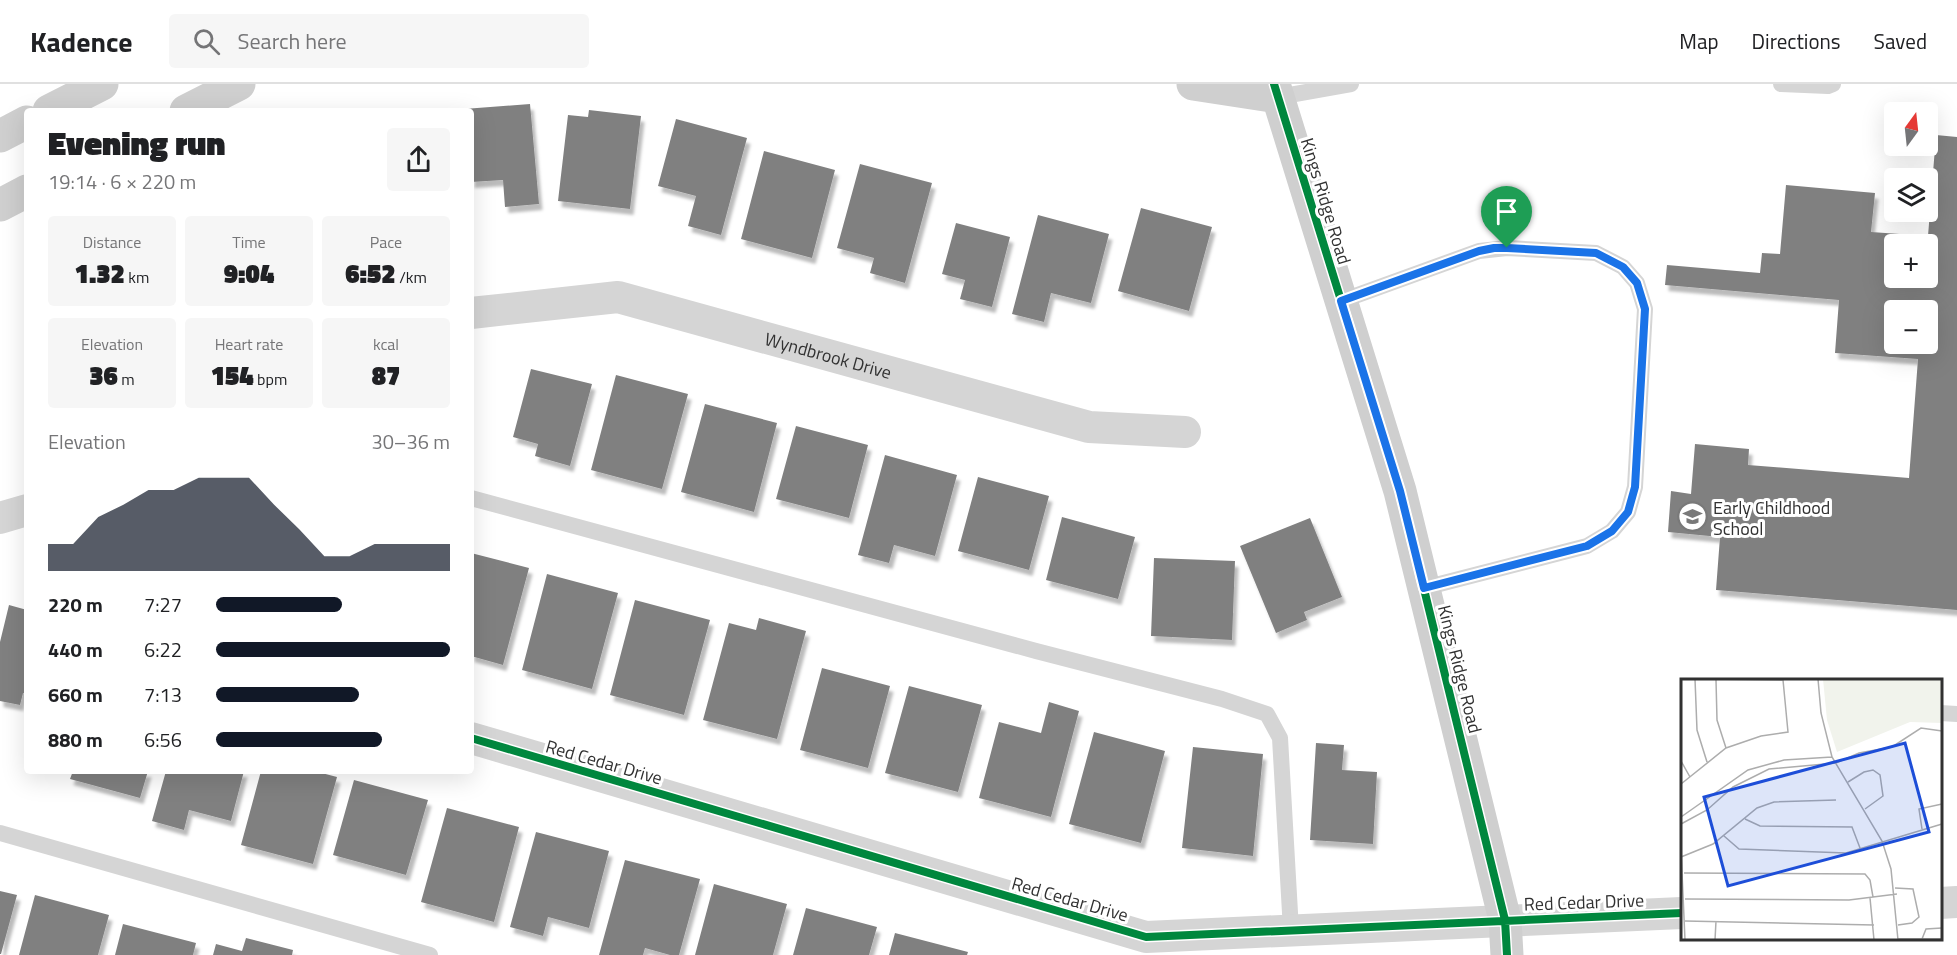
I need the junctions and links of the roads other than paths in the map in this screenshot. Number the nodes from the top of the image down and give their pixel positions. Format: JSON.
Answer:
{"nodes":[{"id":1,"x":102,"y":84,"type":"edge"},
{"id":2,"x":239,"y":84,"type":"edge"},
{"id":3,"x":1193,"y":84,"type":"edge"},
{"id":4,"x":1351,"y":84,"type":"edge"},
{"id":5,"x":1781,"y":84,"type":"edge"},
{"id":6,"x":1833,"y":84,"type":"edge"},
{"id":7,"x":1276,"y":91,"type":"edge"},
{"id":8,"x":55,"y":108,"type":"edge"},
{"id":9,"x":192,"y":108,"type":"edge"},
{"id":10,"x":24,"y":124,"type":"edge"},
{"id":11,"x":0,"y":136,"type":"edge"},
{"id":12,"x":24,"y":193,"type":"edge"},
{"id":13,"x":0,"y":205,"type":"edge"},
{"id":14,"x":1341,"y":301,"type":"junction"},
{"id":15,"x":474,"y":313,"type":"edge"},
{"id":16,"x":1185,"y":432,"type":"dead end"},
{"id":17,"x":474,"y":499,"type":"edge"},
{"id":18,"x":24,"y":511,"type":"edge"},
{"id":19,"x":0,"y":518,"type":"edge"},
{"id":20,"x":1424,"y":588,"type":"junction"},
{"id":21,"x":1942,"y":713,"type":"edge"},
{"id":22,"x":1957,"y":714,"type":"edge"},
{"id":23,"x":474,"y":739,"type":"edge"},
{"id":24,"x":0,"y":833,"type":"edge"},
{"id":25,"x":1957,"y":902,"type":"edge"},
{"id":26,"x":1942,"y":903,"type":"edge"},
{"id":27,"x":1681,"y":913,"type":"edge"},
{"id":28,"x":1505,"y":920,"type":"junction"},
{"id":29,"x":1291,"y":930,"type":"junction"},
{"id":30,"x":430,"y":955,"type":"edge"},
{"id":31,"x":1507,"y":955,"type":"edge"}],
"edges":[{"from":1,"to":8,"type":"street"},
{"from":2,"to":9,"type":"street"},
{"from":3,"to":7,"type":"street"},
{"from":4,"to":7,"type":"lane"},
{"from":5,"to":6,"type":"lane"},
{"from":7,"to":14,"type":"street","name":"Kings Ridge Road"},
{"from":10,"to":11,"type":"street"},
{"from":12,"to":13,"type":"street"},
{"from":14,"to":20,"type":"street","name":"Kings Ridge Road"},
{"from":14,"to":20,"type":"lane"},
{"from":15,"to":16,"type":"street","name":"Wyndbrook Drive"},
{"from":17,"to":29,"type":"lane"},
{"from":18,"to":19,"type":"street"},
{"from":20,"to":28,"type":"street","name":"Kings Ridge Road"},
{"from":21,"to":22,"type":"lane"},
{"from":23,"to":29,"type":"street","name":"Red Cedar Drive"},
{"from":24,"to":30,"type":"lane"},
{"from":25,"to":26,"type":"street"},
{"from":27,"to":28,"type":"street","name":"Red Cedar Drive"},
{"from":28,"to":29,"type":"street","name":"Red Cedar Drive"},
{"from":28,"to":31,"type":"street","name":"Kings Ridge Road"}]}
